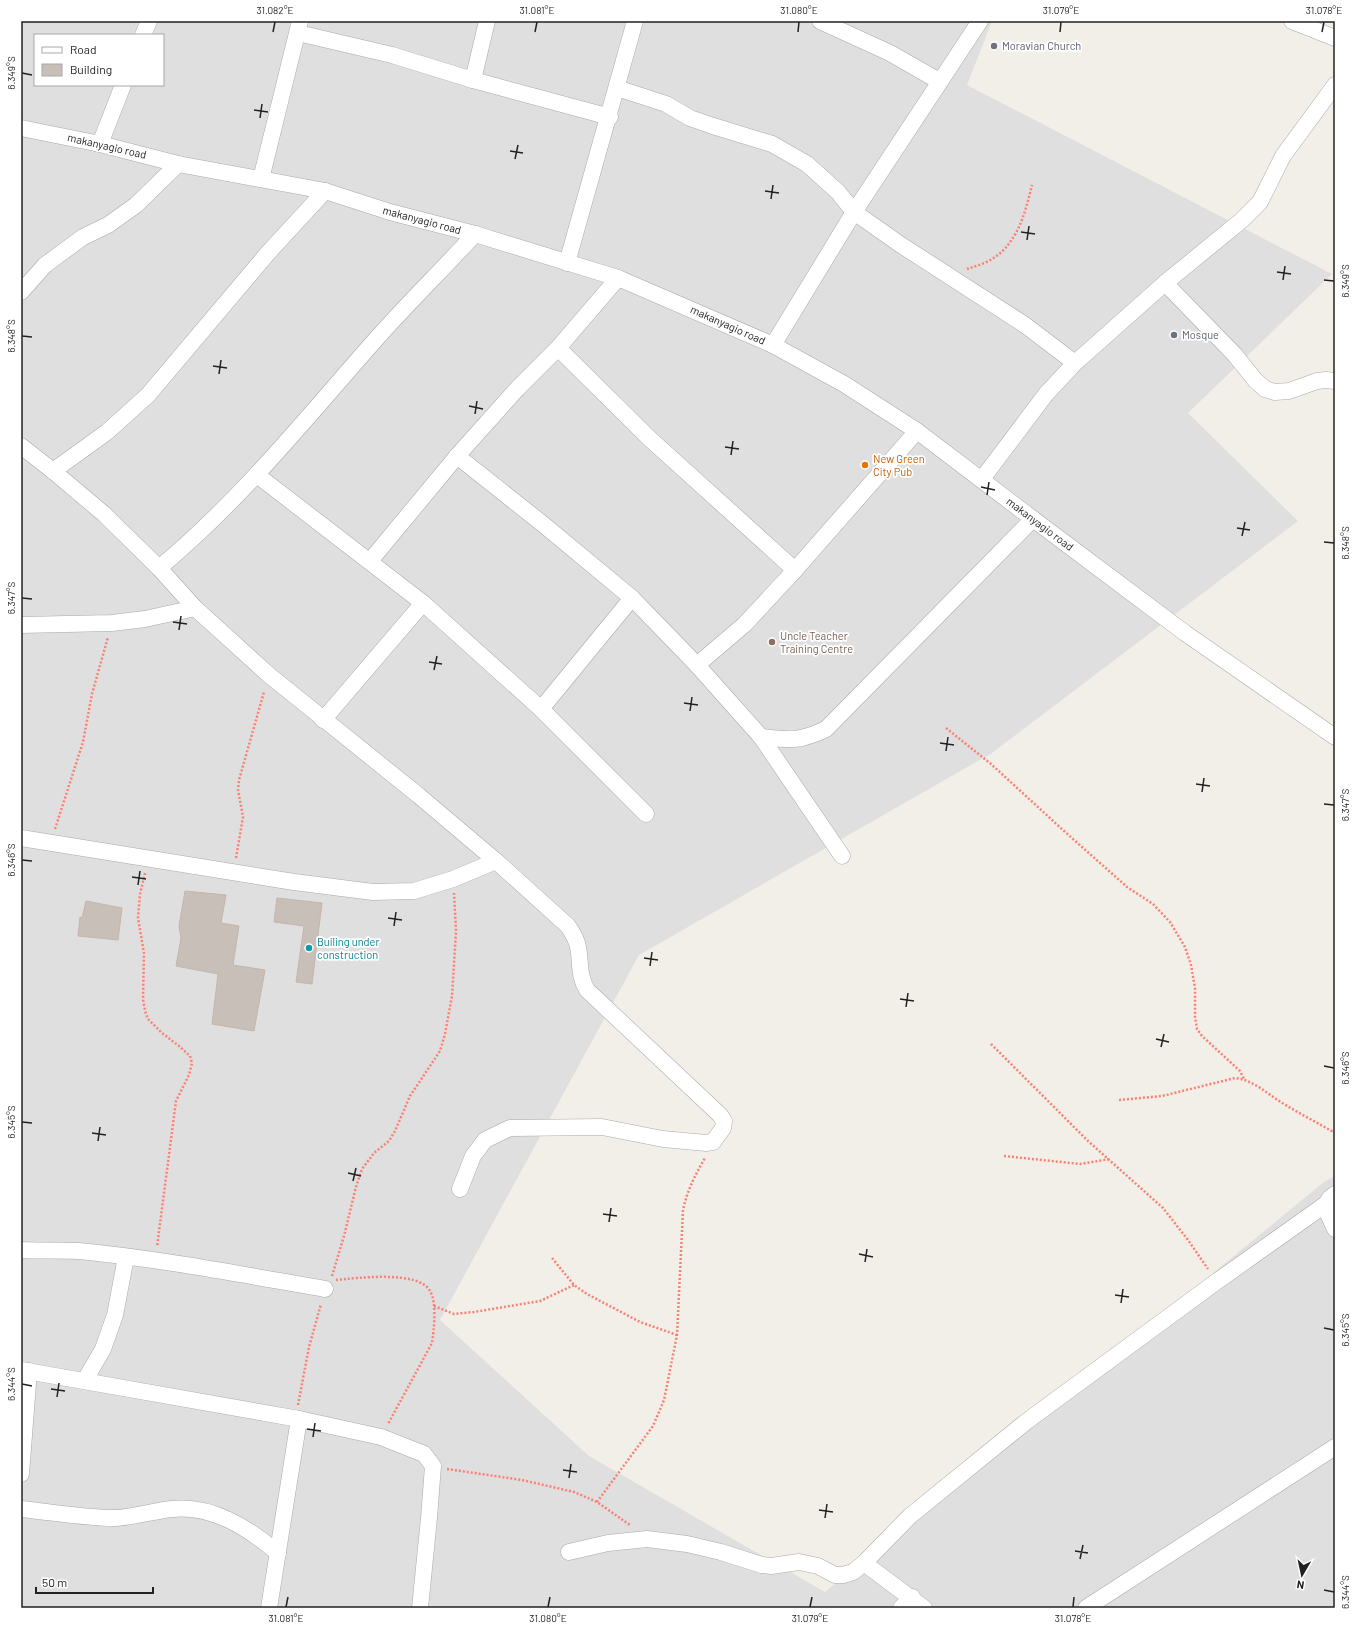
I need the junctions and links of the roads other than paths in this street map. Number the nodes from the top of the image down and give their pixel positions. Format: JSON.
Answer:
{"nodes":[{"id":1,"x":149,"y":21,"type":"edge"},
{"id":2,"x":487,"y":21,"type":"edge"},
{"id":3,"x":636,"y":21,"type":"edge"},
{"id":4,"x":820,"y":21,"type":"edge"},
{"id":5,"x":980,"y":21,"type":"edge"},
{"id":6,"x":1292,"y":21,"type":"edge"},
{"id":7,"x":299,"y":27,"type":"edge"},
{"id":8,"x":143,"y":34,"type":"edge"},
{"id":9,"x":1335,"y":38,"type":"edge"},
{"id":10,"x":473,"y":80,"type":"junction"},
{"id":11,"x":939,"y":81,"type":"junction"},
{"id":12,"x":1335,"y":85,"type":"edge"},
{"id":13,"x":123,"y":86,"type":"edge"},
{"id":14,"x":617,"y":88,"type":"junction"},
{"id":15,"x":610,"y":117,"type":"junction"},
{"id":16,"x":21,"y":128,"type":"edge"},
{"id":17,"x":100,"y":144,"type":"junction"},
{"id":18,"x":178,"y":164,"type":"junction"},
{"id":19,"x":261,"y":180,"type":"junction"},
{"id":20,"x":325,"y":191,"type":"junction"},
{"id":21,"x":854,"y":212,"type":"junction"},
{"id":22,"x":475,"y":234,"type":"junction"},
{"id":23,"x":567,"y":263,"type":"junction"},
{"id":24,"x":618,"y":278,"type":"junction"},
{"id":25,"x":1165,"y":283,"type":"junction"},
{"id":26,"x":21,"y":292,"type":"edge"},
{"id":27,"x":773,"y":345,"type":"junction"},
{"id":28,"x":558,"y":348,"type":"junction"},
{"id":29,"x":1075,"y":363,"type":"junction"},
{"id":30,"x":1335,"y":381,"type":"edge"},
{"id":31,"x":917,"y":431,"type":"junction"},
{"id":32,"x":21,"y":446,"type":"edge"},
{"id":33,"x":457,"y":456,"type":"junction"},
{"id":34,"x":53,"y":470,"type":"junction"},
{"id":35,"x":257,"y":475,"type":"junction"},
{"id":36,"x":982,"y":479,"type":"junction"},
{"id":37,"x":1032,"y":520,"type":"junction"},
{"id":38,"x":370,"y":561,"type":"junction"},
{"id":39,"x":159,"y":568,"type":"junction"},
{"id":40,"x":795,"y":570,"type":"junction"},
{"id":41,"x":632,"y":598,"type":"junction"},
{"id":42,"x":423,"y":602,"type":"junction"},
{"id":43,"x":195,"y":608,"type":"junction"},
{"id":44,"x":21,"y":626,"type":"edge"},
{"id":45,"x":697,"y":665,"type":"junction"},
{"id":46,"x":541,"y":709,"type":"junction"},
{"id":47,"x":323,"y":720,"type":"junction"},
{"id":48,"x":761,"y":737,"type":"junction"},
{"id":49,"x":1335,"y":737,"type":"edge"},
{"id":50,"x":646,"y":814,"type":"dead end"},
{"id":51,"x":21,"y":838,"type":"edge"},
{"id":52,"x":842,"y":856,"type":"dead end"},
{"id":53,"x":496,"y":861,"type":"junction"},
{"id":54,"x":460,"y":1189,"type":"dead end"},
{"id":55,"x":1331,"y":1199,"type":"edge"},
{"id":56,"x":1335,"y":1229,"type":"edge"},
{"id":57,"x":21,"y":1250,"type":"edge"},
{"id":58,"x":126,"y":1257,"type":"junction"},
{"id":59,"x":325,"y":1289,"type":"road end"},
{"id":60,"x":25,"y":1370,"type":"edge"},
{"id":61,"x":85,"y":1380,"type":"junction"},
{"id":62,"x":297,"y":1419,"type":"junction"},
{"id":63,"x":1335,"y":1447,"type":"edge"},
{"id":64,"x":21,"y":1474,"type":"edge"},
{"id":65,"x":21,"y":1509,"type":"edge"},
{"id":66,"x":569,"y":1552,"type":"dead end"},
{"id":67,"x":278,"y":1554,"type":"junction"},
{"id":68,"x":864,"y":1563,"type":"junction"},
{"id":69,"x":906,"y":1603,"type":"edge"},
{"id":70,"x":269,"y":1608,"type":"edge"},
{"id":71,"x":420,"y":1608,"type":"edge"},
{"id":72,"x":924,"y":1608,"type":"edge"},
{"id":73,"x":1086,"y":1608,"type":"edge"}],
"edges":[{"from":1,"to":8,"type":"street"},
{"from":2,"to":10,"type":"street"},
{"from":3,"to":14,"type":"street"},
{"from":4,"to":11,"type":"street"},
{"from":5,"to":11,"type":"street"},
{"from":6,"to":9,"type":"street"},
{"from":7,"to":10,"type":"street"},
{"from":7,"to":19,"type":"street"},
{"from":10,"to":15,"type":"street"},
{"from":11,"to":21,"type":"street"},
{"from":12,"to":25,"type":"street"},
{"from":13,"to":17,"type":"street"},
{"from":14,"to":15,"type":"street"},
{"from":14,"to":21,"type":"street"},
{"from":15,"to":23,"type":"street"},
{"from":16,"to":17,"type":"street","name":"makanyagio road"},
{"from":17,"to":18,"type":"street","name":"makanyagio road"},
{"from":18,"to":19,"type":"street","name":"makanyagio road"},
{"from":18,"to":26,"type":"street"},
{"from":19,"to":20,"type":"street","name":"makanyagio road"},
{"from":20,"to":22,"type":"street","name":"makanyagio road"},
{"from":20,"to":34,"type":"street"},
{"from":21,"to":27,"type":"street"},
{"from":21,"to":29,"type":"street"},
{"from":22,"to":23,"type":"street","name":"makanyagio road"},
{"from":22,"to":35,"type":"street"},
{"from":23,"to":24,"type":"street","name":"makanyagio road"},
{"from":24,"to":27,"type":"street","name":"makanyagio road"},
{"from":24,"to":28,"type":"street"},
{"from":25,"to":29,"type":"street"},
{"from":25,"to":30,"type":"street"},
{"from":27,"to":31,"type":"street","name":"makanyagio road"},
{"from":28,"to":33,"type":"street"},
{"from":28,"to":40,"type":"street"},
{"from":29,"to":36,"type":"street"},
{"from":31,"to":36,"type":"street","name":"makanyagio road"},
{"from":31,"to":40,"type":"street"},
{"from":32,"to":34,"type":"street"},
{"from":33,"to":38,"type":"street"},
{"from":33,"to":41,"type":"street"},
{"from":34,"to":39,"type":"street"},
{"from":35,"to":38,"type":"street"},
{"from":35,"to":39,"type":"street"},
{"from":36,"to":37,"type":"street","name":"makanyagio road"},
{"from":37,"to":48,"type":"street"},
{"from":37,"to":49,"type":"street","name":"makanyagio road"},
{"from":38,"to":42,"type":"street"},
{"from":39,"to":43,"type":"street"},
{"from":40,"to":45,"type":"street"},
{"from":41,"to":45,"type":"street"},
{"from":41,"to":46,"type":"street"},
{"from":42,"to":46,"type":"street"},
{"from":42,"to":47,"type":"street"},
{"from":43,"to":44,"type":"street"},
{"from":43,"to":47,"type":"street"},
{"from":45,"to":48,"type":"street"},
{"from":46,"to":50,"type":"street"},
{"from":47,"to":53,"type":"street"},
{"from":48,"to":52,"type":"street"},
{"from":51,"to":53,"type":"street"},
{"from":53,"to":54,"type":"street"},
{"from":55,"to":56,"type":"street"},
{"from":55,"to":68,"type":"street"},
{"from":57,"to":58,"type":"street"},
{"from":58,"to":59,"type":"street"},
{"from":58,"to":61,"type":"street"},
{"from":60,"to":61,"type":"street"},
{"from":60,"to":64,"type":"street"},
{"from":61,"to":62,"type":"street"},
{"from":62,"to":67,"type":"street"},
{"from":62,"to":71,"type":"street"},
{"from":63,"to":73,"type":"street"},
{"from":65,"to":67,"type":"street"},
{"from":66,"to":68,"type":"street"},
{"from":67,"to":70,"type":"street"},
{"from":68,"to":69,"type":"street"},
{"from":69,"to":72,"type":"street"}]}
